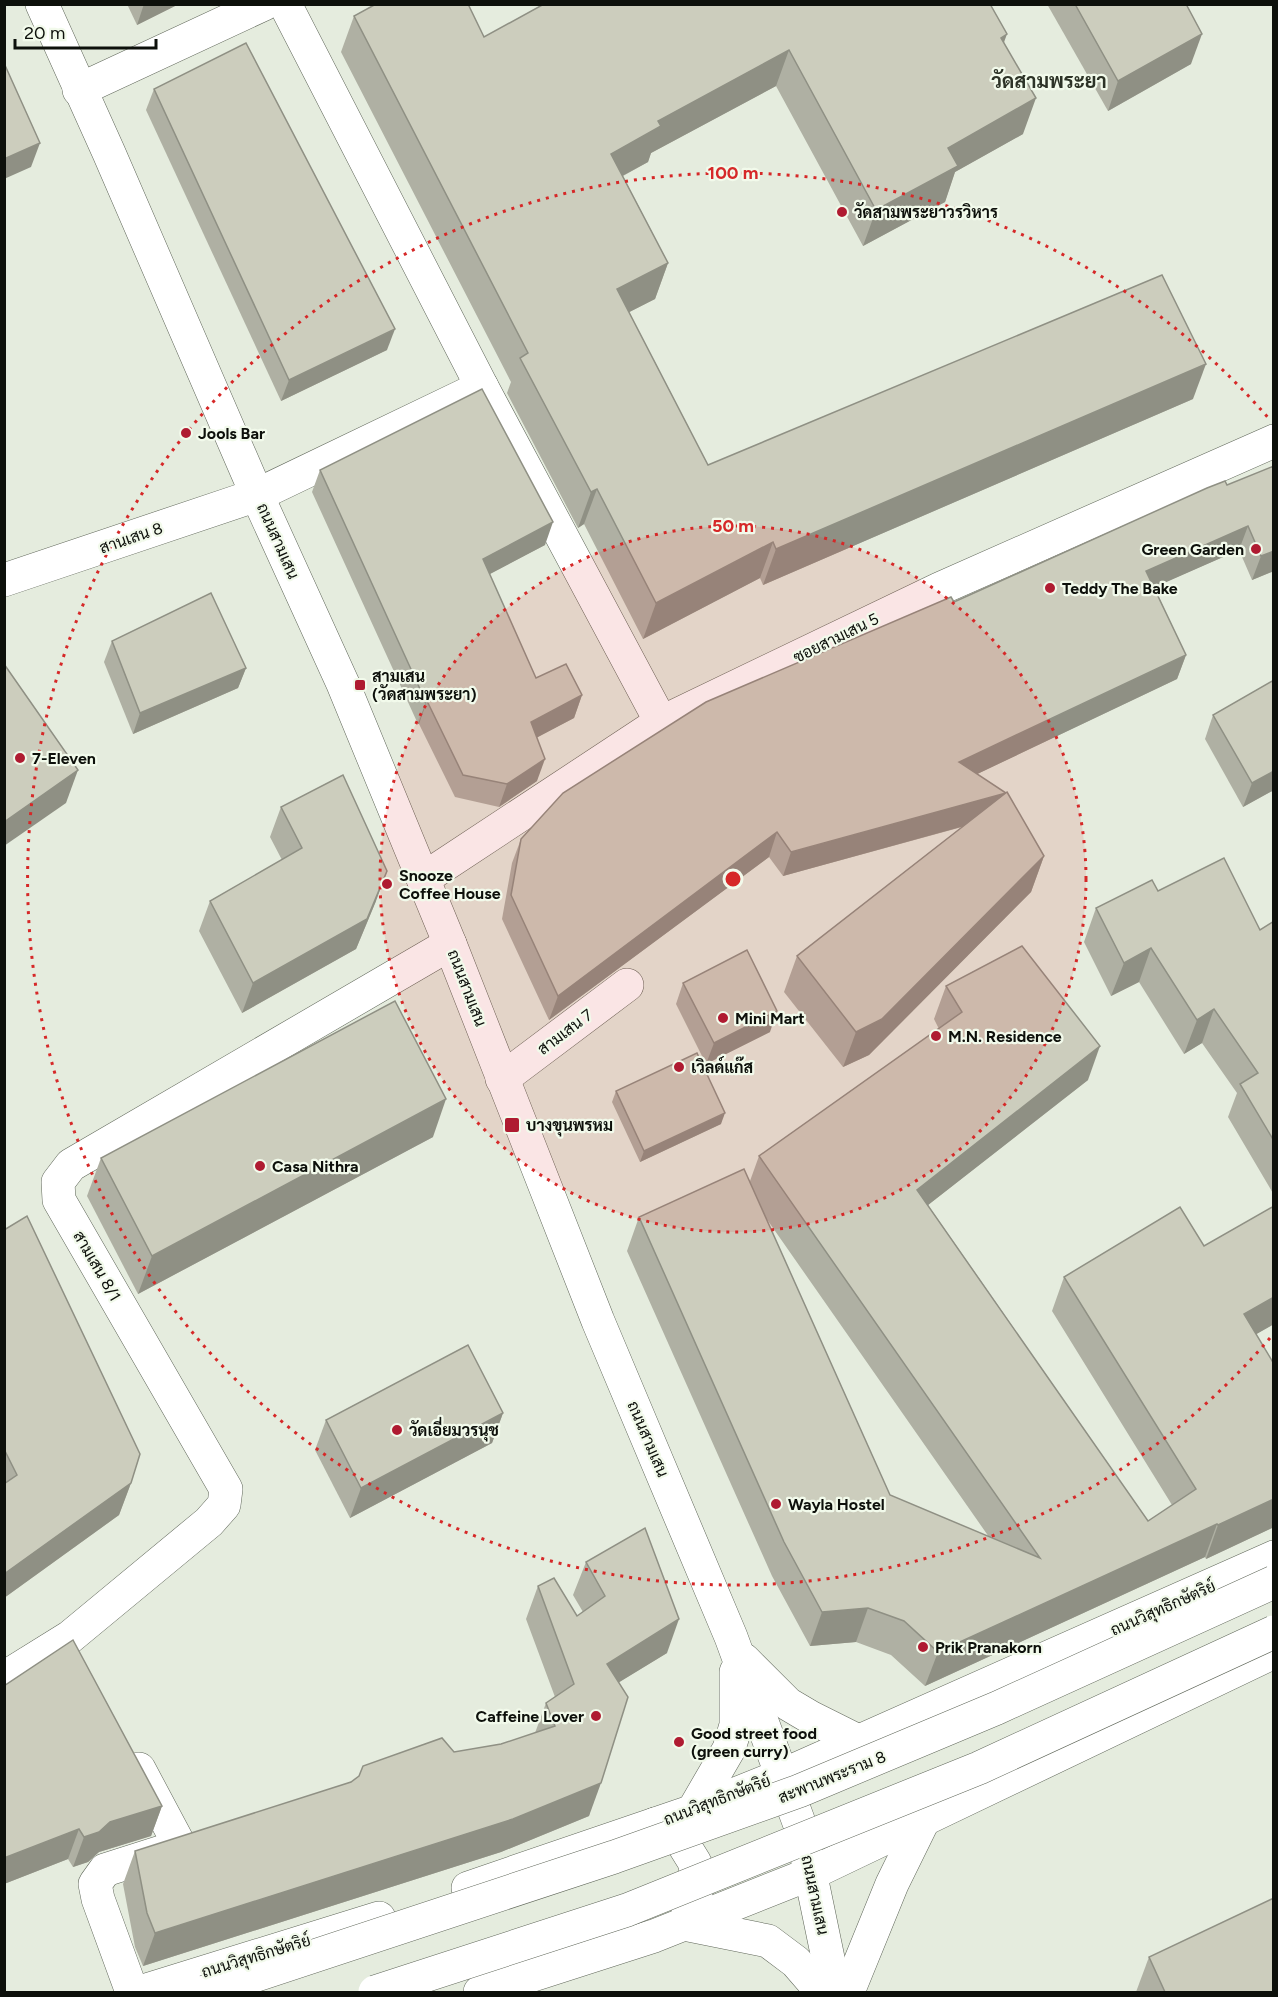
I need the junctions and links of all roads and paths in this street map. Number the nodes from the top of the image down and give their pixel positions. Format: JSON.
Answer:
{"nodes":[{"id":1,"x":42,"y":4,"type":"edge"},
{"id":2,"x":264,"y":4,"type":"edge"},
{"id":3,"x":285,"y":4,"type":"edge"},
{"id":4,"x":79,"y":90,"type":"junction"},
{"id":5,"x":482,"y":387,"type":"junction"},
{"id":6,"x":1274,"y":441,"type":"edge"},
{"id":7,"x":257,"y":495,"type":"junction"},
{"id":8,"x":4,"y":580,"type":"edge"},
{"id":9,"x":661,"y":722,"type":"junction"},
{"id":10,"x":423,"y":879,"type":"junction"},
{"id":11,"x":450,"y":944,"type":"junction"},
{"id":12,"x":627,"y":985,"type":"dead end"},
{"id":13,"x":502,"y":1079,"type":"junction"},
{"id":14,"x":1274,"y":1557,"type":"edge"},
{"id":15,"x":1274,"y":1582,"type":"edge"},
{"id":16,"x":1274,"y":1632,"type":"edge"},
{"id":17,"x":737,"y":1652,"type":"junction"},
{"id":18,"x":1274,"y":1652,"type":"edge"},
{"id":19,"x":4,"y":1678,"type":"edge"},
{"id":20,"x":125,"y":1742,"type":"edge"},
{"id":21,"x":860,"y":1742,"type":"junction"},
{"id":22,"x":783,"y":1775,"type":"junction"},
{"id":23,"x":693,"y":1811,"type":"junction"},
{"id":24,"x":924,"y":1819,"type":"junction"},
{"id":25,"x":655,"y":1824,"type":"junction"},
{"id":26,"x":213,"y":1835,"type":"edge"},
{"id":27,"x":180,"y":1846,"type":"junction"},
{"id":28,"x":810,"y":1874,"type":"junction"},
{"id":29,"x":677,"y":1927,"type":"junction"},
{"id":30,"x":132,"y":1992,"type":"edge"},
{"id":31,"x":140,"y":1992,"type":"edge"},
{"id":32,"x":205,"y":1992,"type":"edge"},
{"id":33,"x":375,"y":1992,"type":"edge"},
{"id":34,"x":480,"y":1992,"type":"edge"},
{"id":35,"x":822,"y":1992,"type":"edge"},
{"id":36,"x":836,"y":1992,"type":"edge"},
{"id":37,"x":848,"y":1992,"type":"edge"}],
"edges":[{"from":1,"to":4,"type":"street","name":"ถนนสามเสน"},
{"from":2,"to":4,"type":"street"},
{"from":3,"to":5,"type":"street"},
{"from":4,"to":7,"type":"street","name":"ถนนสามเสน"},
{"from":5,"to":7,"type":"street","name":"สานเสน 8"},
{"from":5,"to":9,"type":"street"},
{"from":6,"to":9,"type":"street","name":"ซอยสามเสน 5"},
{"from":7,"to":8,"type":"street","name":"สานเสน 8"},
{"from":7,"to":10,"type":"street","name":"ถนนสามเสน"},
{"from":9,"to":10,"type":"street","name":"ซอยสามเสน 5"},
{"from":10,"to":11,"type":"street","name":"ถนนสามเสน"},
{"from":11,"to":13,"type":"street","name":"ถนนสามเสน"},
{"from":11,"to":19,"type":"street","name":"สามเสน 8/1"},
{"from":12,"to":13,"type":"street","name":"สามเสน 7"},
{"from":13,"to":17,"type":"street","name":"ถนนสามเสน"},
{"from":14,"to":21,"type":"street","name":"ถนนวิสุทธิกษัตริย์"},
{"from":15,"to":32,"type":"street","name":"สะพานพระราม 8","bridge":true},
{"from":16,"to":33,"type":"street","bridge":true},
{"from":17,"to":21,"type":"street"},
{"from":17,"to":22,"type":"street","name":"ถนนสามเสน"},
{"from":17,"to":23,"type":"street"},
{"from":18,"to":24,"type":"street"},
{"from":20,"to":27,"type":"street"},
{"from":21,"to":22,"type":"street","name":"ถนนวิสุทธิกษัตริย์"},
{"from":22,"to":23,"type":"street","name":"ถนนวิสุทธิกษัตริย์"},
{"from":22,"to":28,"type":"street","name":"ถนนสามเสน"},
{"from":23,"to":25,"type":"street","name":"ถนนวิสุทธิกษัตริย์"},
{"from":24,"to":28,"type":"street"},
{"from":24,"to":37,"type":"street"},
{"from":25,"to":29,"type":"street"},
{"from":25,"to":31,"type":"street","name":"ถนนวิสุทธิกษัตริย์"},
{"from":26,"to":27,"type":"street"},
{"from":27,"to":30,"type":"street"},
{"from":28,"to":29,"type":"street"},
{"from":28,"to":36,"type":"street","name":"ถนนสามเสน"},
{"from":29,"to":34,"type":"street"},
{"from":29,"to":35,"type":"street"}]}
